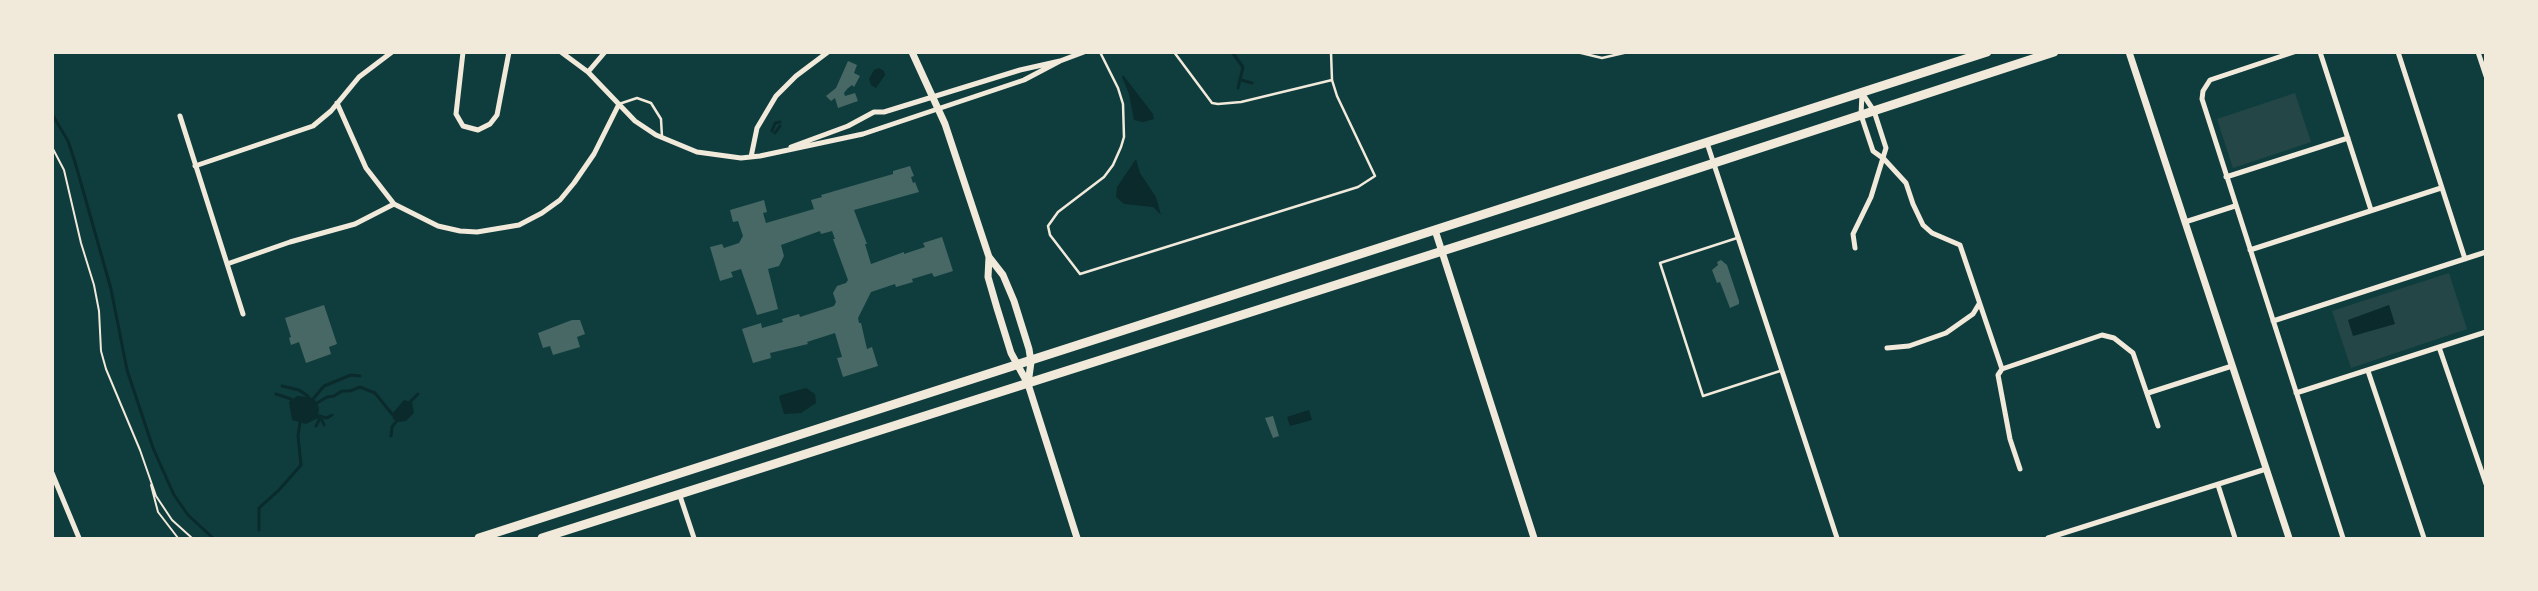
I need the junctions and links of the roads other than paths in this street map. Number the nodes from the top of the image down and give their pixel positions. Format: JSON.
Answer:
{"nodes":[{"id":1,"x":392,"y":52,"type":"edge"},
{"id":2,"x":463,"y":52,"type":"edge"},
{"id":3,"x":509,"y":52,"type":"edge"},
{"id":4,"x":561,"y":52,"type":"edge"},
{"id":5,"x":605,"y":52,"type":"edge"},
{"id":6,"x":828,"y":52,"type":"edge"},
{"id":7,"x":912,"y":52,"type":"edge"},
{"id":8,"x":1084,"y":52,"type":"edge"},
{"id":9,"x":1100,"y":52,"type":"edge"},
{"id":10,"x":1174,"y":52,"type":"edge"},
{"id":11,"x":1330,"y":52,"type":"edge"},
{"id":12,"x":1577,"y":52,"type":"edge"},
{"id":13,"x":1628,"y":52,"type":"edge"},
{"id":14,"x":1987,"y":52,"type":"edge"},
{"id":15,"x":2054,"y":52,"type":"edge"},
{"id":16,"x":2129,"y":52,"type":"edge"},
{"id":17,"x":2294,"y":52,"type":"edge"},
{"id":18,"x":2320,"y":52,"type":"edge"},
{"id":19,"x":2398,"y":52,"type":"edge"},
{"id":20,"x":2478,"y":52,"type":"edge"},
{"id":21,"x":1060,"y":61,"type":"junction"},
{"id":22,"x":588,"y":72,"type":"junction"},
{"id":23,"x":2486,"y":76,"type":"edge"},
{"id":24,"x":1332,"y":80,"type":"junction"},
{"id":25,"x":1862,"y":93,"type":"junction"},
{"id":26,"x":934,"y":97,"type":"junction"},
{"id":27,"x":338,"y":103,"type":"junction"},
{"id":28,"x":619,"y":104,"type":"junction"},
{"id":29,"x":938,"y":108,"type":"junction"},
{"id":30,"x":1874,"y":111,"type":"junction"},
{"id":31,"x":1861,"y":115,"type":"junction"},
{"id":32,"x":180,"y":116,"type":"dead end"},
{"id":33,"x":662,"y":138,"type":"junction"},
{"id":34,"x":2348,"y":138,"type":"junction"},
{"id":35,"x":1707,"y":143,"type":"junction"},
{"id":36,"x":779,"y":151,"type":"junction"},
{"id":37,"x":751,"y":157,"type":"junction"},
{"id":38,"x":1884,"y":158,"type":"junction"},
{"id":39,"x":1714,"y":162,"type":"junction"},
{"id":40,"x":196,"y":166,"type":"junction"},
{"id":41,"x":2226,"y":177,"type":"junction"},
{"id":42,"x":2441,"y":188,"type":"junction"},
{"id":43,"x":394,"y":204,"type":"junction"},
{"id":44,"x":2235,"y":206,"type":"junction"},
{"id":45,"x":2371,"y":210,"type":"junction"},
{"id":46,"x":2184,"y":222,"type":"junction"},
{"id":47,"x":1434,"y":230,"type":"junction"},
{"id":48,"x":1737,"y":238,"type":"junction"},
{"id":49,"x":1855,"y":248,"type":"dead end"},
{"id":50,"x":1441,"y":250,"type":"junction"},
{"id":51,"x":2250,"y":250,"type":"junction"},
{"id":52,"x":2486,"y":252,"type":"edge"},
{"id":53,"x":989,"y":257,"type":"junction"},
{"id":54,"x":2465,"y":259,"type":"junction"},
{"id":55,"x":227,"y":264,"type":"junction"},
{"id":56,"x":1979,"y":304,"type":"junction"},
{"id":57,"x":242,"y":314,"type":"dead end"},
{"id":58,"x":2273,"y":321,"type":"junction"},
{"id":59,"x":2486,"y":332,"type":"edge"},
{"id":60,"x":2439,"y":347,"type":"junction"},
{"id":61,"x":1887,"y":348,"type":"dead end"},
{"id":62,"x":1031,"y":362,"type":"junction"},
{"id":63,"x":2232,"y":366,"type":"junction"},
{"id":64,"x":1017,"y":367,"type":"junction"},
{"id":65,"x":2002,"y":369,"type":"junction"},
{"id":66,"x":1780,"y":371,"type":"junction"},
{"id":67,"x":2368,"y":371,"type":"junction"},
{"id":68,"x":1028,"y":384,"type":"junction"},
{"id":69,"x":2148,"y":393,"type":"junction"},
{"id":70,"x":2296,"y":394,"type":"junction"},
{"id":71,"x":2158,"y":426,"type":"dead end"},
{"id":72,"x":2020,"y":469,"type":"dead end"},
{"id":73,"x":2266,"y":469,"type":"junction"},
{"id":74,"x":52,"y":473,"type":"edge"},
{"id":75,"x":2486,"y":484,"type":"edge"},
{"id":76,"x":2218,"y":485,"type":"junction"},
{"id":77,"x":680,"y":496,"type":"junction"},
{"id":78,"x":79,"y":538,"type":"edge"},
{"id":79,"x":479,"y":538,"type":"edge"},
{"id":80,"x":542,"y":538,"type":"edge"},
{"id":81,"x":694,"y":538,"type":"edge"},
{"id":82,"x":1078,"y":538,"type":"edge"},
{"id":83,"x":1534,"y":538,"type":"edge"},
{"id":84,"x":1837,"y":538,"type":"edge"},
{"id":85,"x":2048,"y":538,"type":"edge"},
{"id":86,"x":2235,"y":538,"type":"edge"},
{"id":87,"x":2289,"y":538,"type":"edge"},
{"id":88,"x":2344,"y":538,"type":"edge"},
{"id":89,"x":2424,"y":538,"type":"edge"}],
"edges":[{"from":1,"to":27,"type":"street"},
{"from":2,"to":3,"type":"street"},
{"from":4,"to":22,"type":"street"},
{"from":5,"to":22,"type":"street"},
{"from":6,"to":37,"type":"street"},
{"from":7,"to":26,"type":"street"},
{"from":8,"to":21,"type":"street"},
{"from":9,"to":24,"type":"lane"},
{"from":10,"to":24,"type":"lane"},
{"from":11,"to":24,"type":"lane"},
{"from":12,"to":13,"type":"lane"},
{"from":14,"to":25,"type":"main road"},
{"from":15,"to":30,"type":"main road"},
{"from":16,"to":46,"type":"street"},
{"from":17,"to":41,"type":"street"},
{"from":18,"to":34,"type":"street"},
{"from":19,"to":42,"type":"street"},
{"from":20,"to":23,"type":"street"},
{"from":21,"to":26,"type":"street"},
{"from":21,"to":29,"type":"street"},
{"from":22,"to":28,"type":"street"},
{"from":25,"to":30,"type":"street"},
{"from":25,"to":31,"type":"street"},
{"from":25,"to":35,"type":"main road"},
{"from":26,"to":29,"type":"street"},
{"from":26,"to":36,"type":"street"},
{"from":27,"to":40,"type":"street"},
{"from":27,"to":43,"type":"street"},
{"from":28,"to":33,"type":"street"},
{"from":28,"to":33,"type":"lane"},
{"from":28,"to":43,"type":"street"},
{"from":29,"to":36,"type":"street"},
{"from":29,"to":53,"type":"street"},
{"from":30,"to":31,"type":"main road"},
{"from":30,"to":38,"type":"street"},
{"from":31,"to":38,"type":"street"},
{"from":31,"to":39,"type":"main road"},
{"from":32,"to":40,"type":"street"},
{"from":33,"to":37,"type":"street"},
{"from":34,"to":41,"type":"street"},
{"from":34,"to":45,"type":"street"},
{"from":35,"to":39,"type":"street"},
{"from":35,"to":47,"type":"main road"},
{"from":36,"to":37,"type":"street"},
{"from":38,"to":49,"type":"street"},
{"from":38,"to":56,"type":"street"},
{"from":39,"to":48,"type":"street"},
{"from":39,"to":50,"type":"main road"},
{"from":40,"to":55,"type":"street"},
{"from":41,"to":44,"type":"street"},
{"from":42,"to":45,"type":"street"},
{"from":42,"to":54,"type":"street"},
{"from":43,"to":55,"type":"street"},
{"from":44,"to":46,"type":"street"},
{"from":44,"to":51,"type":"street"},
{"from":45,"to":51,"type":"street"},
{"from":46,"to":63,"type":"street"},
{"from":47,"to":50,"type":"street"},
{"from":47,"to":62,"type":"main road"},
{"from":48,"to":66,"type":"street"},
{"from":48,"to":66,"type":"lane"},
{"from":50,"to":68,"type":"main road"},
{"from":50,"to":83,"type":"street"},
{"from":51,"to":58,"type":"street"},
{"from":52,"to":54,"type":"street"},
{"from":53,"to":62,"type":"street"},
{"from":53,"to":64,"type":"street"},
{"from":54,"to":58,"type":"street"},
{"from":55,"to":57,"type":"street"},
{"from":56,"to":61,"type":"street"},
{"from":56,"to":65,"type":"street"},
{"from":58,"to":70,"type":"street"},
{"from":59,"to":60,"type":"street"},
{"from":60,"to":67,"type":"street"},
{"from":60,"to":75,"type":"street"},
{"from":62,"to":64,"type":"main road"},
{"from":62,"to":68,"type":"street"},
{"from":63,"to":69,"type":"street"},
{"from":63,"to":73,"type":"street"},
{"from":64,"to":68,"type":"street"},
{"from":64,"to":79,"type":"main road"},
{"from":65,"to":69,"type":"street"},
{"from":65,"to":72,"type":"street"},
{"from":66,"to":84,"type":"street"},
{"from":67,"to":70,"type":"street"},
{"from":67,"to":89,"type":"street"},
{"from":68,"to":77,"type":"main road"},
{"from":68,"to":82,"type":"street"},
{"from":69,"to":71,"type":"street"},
{"from":70,"to":88,"type":"street"},
{"from":73,"to":76,"type":"street"},
{"from":73,"to":87,"type":"street"},
{"from":74,"to":78,"type":"street"},
{"from":76,"to":85,"type":"street"},
{"from":76,"to":86,"type":"street"},
{"from":77,"to":80,"type":"main road"},
{"from":77,"to":81,"type":"street"}]}
